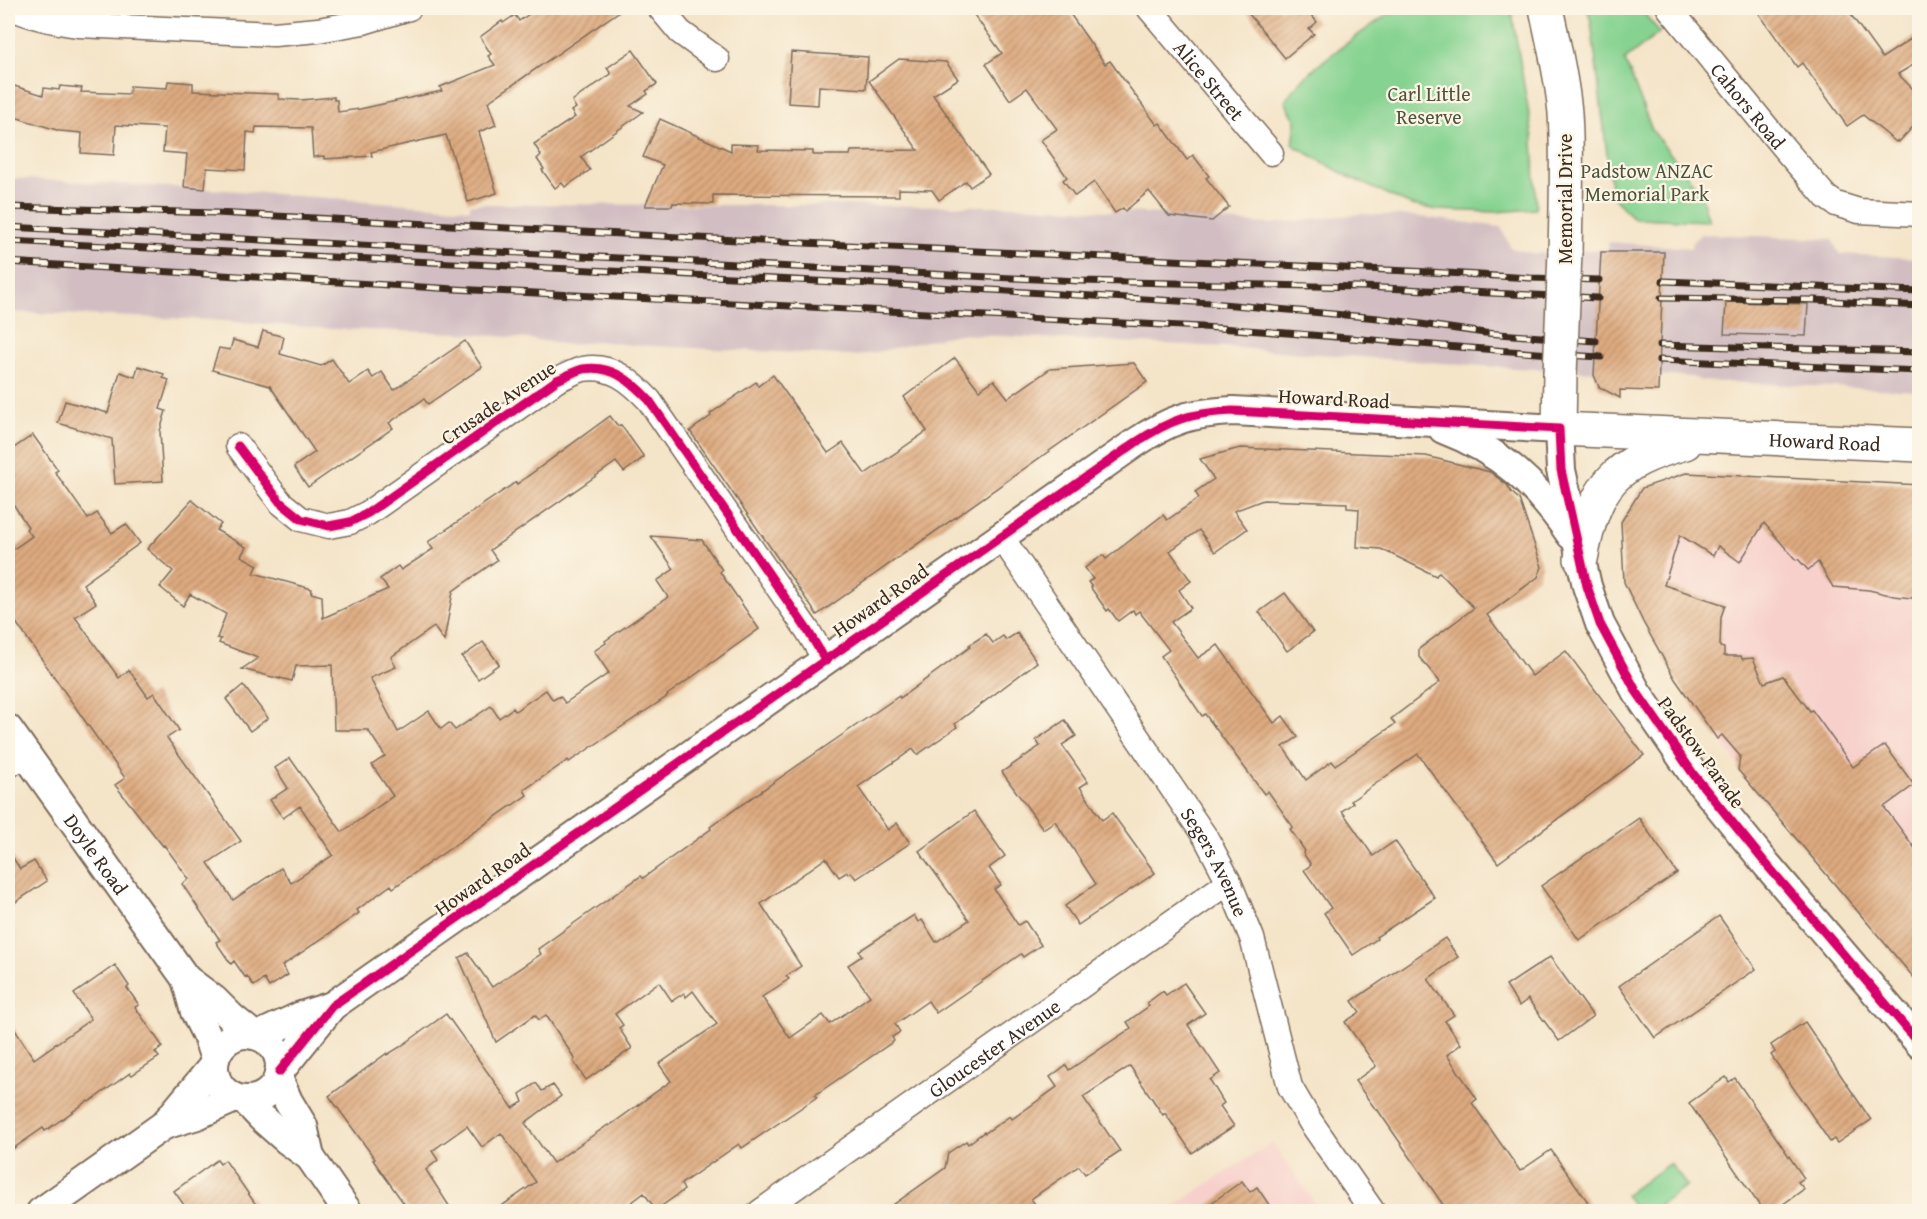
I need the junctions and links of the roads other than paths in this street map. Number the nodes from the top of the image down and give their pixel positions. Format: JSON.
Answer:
{"nodes":[{"id":1,"x":12,"y":8,"type":"edge"},
{"id":2,"x":409,"y":8,"type":"edge"},
{"id":3,"x":660,"y":8,"type":"edge"},
{"id":4,"x":1149,"y":8,"type":"edge"},
{"id":5,"x":1546,"y":8,"type":"edge"},
{"id":6,"x":1669,"y":8,"type":"edge"},
{"id":7,"x":717,"y":59,"type":"dead end"},
{"id":8,"x":1271,"y":153,"type":"dead end"},
{"id":9,"x":1920,"y":214,"type":"edge"},
{"id":10,"x":1421,"y":421,"type":"junction"},
{"id":11,"x":1559,"y":429,"type":"junction"},
{"id":12,"x":1707,"y":436,"type":"junction"},
{"id":13,"x":1920,"y":445,"type":"edge"},
{"id":14,"x":238,"y":446,"type":"dead end"},
{"id":15,"x":1002,"y":538,"type":"junction"},
{"id":16,"x":1578,"y":550,"type":"junction"},
{"id":17,"x":826,"y":661,"type":"junction"},
{"id":18,"x":8,"y":729,"type":"edge"},
{"id":19,"x":16,"y":760,"type":"edge"},
{"id":20,"x":1229,"y":882,"type":"junction"},
{"id":21,"x":186,"y":979,"type":"junction"},
{"id":22,"x":332,"y":1006,"type":"junction"},
{"id":23,"x":256,"y":1036,"type":"junction"},
{"id":24,"x":1920,"y":1044,"type":"edge"},
{"id":25,"x":214,"y":1062,"type":"junction"},
{"id":26,"x":279,"y":1075,"type":"junction"},
{"id":27,"x":240,"y":1099,"type":"junction"},
{"id":28,"x":164,"y":1125,"type":"junction"},
{"id":29,"x":310,"y":1157,"type":"junction"},
{"id":30,"x":41,"y":1212,"type":"edge"},
{"id":31,"x":348,"y":1212,"type":"edge"},
{"id":32,"x":760,"y":1212,"type":"edge"},
{"id":33,"x":1373,"y":1212,"type":"edge"}],
"edges":[{"from":1,"to":2,"type":"street"},
{"from":3,"to":7,"type":"street"},
{"from":4,"to":8,"type":"street","name":"Alice Street"},
{"from":5,"to":11,"type":"main road","name":"Memorial Drive","bridge":true},
{"from":6,"to":9,"type":"street","name":"Cahors Road"},
{"from":10,"to":11,"type":"street","name":"Howard Road"},
{"from":10,"to":15,"type":"street","name":"Howard Road"},
{"from":10,"to":16,"type":"street"},
{"from":11,"to":12,"type":"main road","name":"Howard Road"},
{"from":11,"to":16,"type":"street","name":"Padstow Parade"},
{"from":12,"to":13,"type":"main road","name":"Howard Road"},
{"from":12,"to":16,"type":"main road"},
{"from":14,"to":17,"type":"street","name":"Crusade Avenue"},
{"from":15,"to":17,"type":"street","name":"Howard Road"},
{"from":15,"to":20,"type":"street","name":"Segers Avenue"},
{"from":16,"to":24,"type":"street","name":"Padstow Parade"},
{"from":17,"to":22,"type":"street","name":"Howard Road"},
{"from":18,"to":19,"type":"street","name":"Doyle Road"},
{"from":19,"to":21,"type":"street","name":"Doyle Road"},
{"from":20,"to":32,"type":"street","name":"Gloucester Avenue"},
{"from":20,"to":33,"type":"street","name":"Segers Avenue"},
{"from":21,"to":23,"type":"street","name":"Doyle Road"},
{"from":21,"to":25,"type":"street","name":"Doyle Road"},
{"from":22,"to":23,"type":"street","name":"Howard Road"},
{"from":22,"to":26,"type":"street","name":"Howard Road"},
{"from":23,"to":25,"type":"street"},
{"from":23,"to":26,"type":"street"},
{"from":25,"to":27,"type":"street"},
{"from":25,"to":28,"type":"street"},
{"from":26,"to":27,"type":"street"},
{"from":26,"to":29,"type":"street"},
{"from":27,"to":28,"type":"street"},
{"from":27,"to":29,"type":"street"},
{"from":28,"to":30,"type":"street"},
{"from":29,"to":31,"type":"street"}]}
